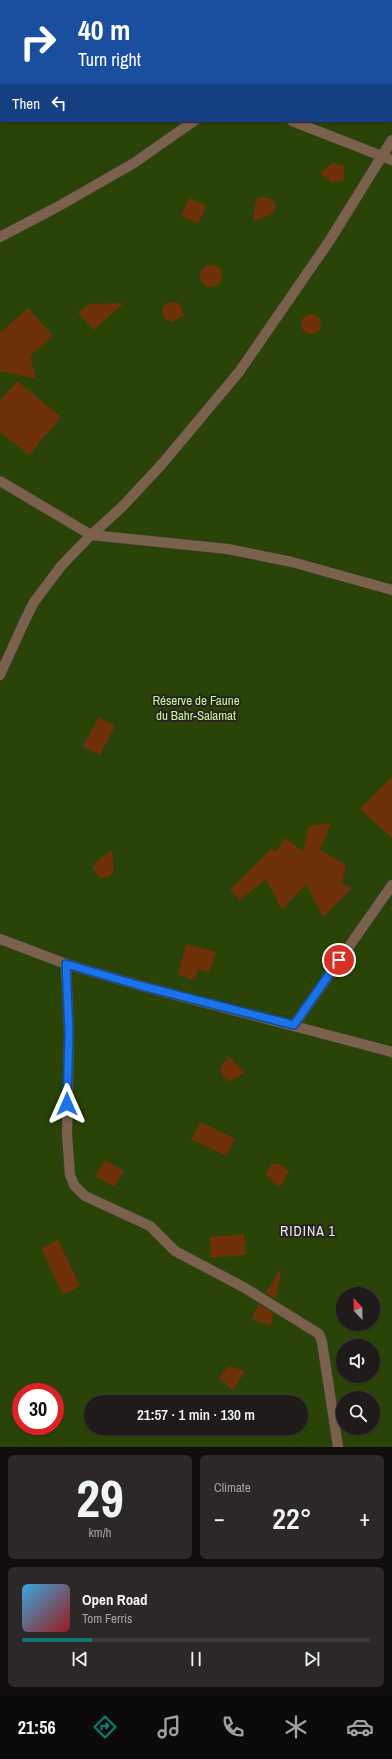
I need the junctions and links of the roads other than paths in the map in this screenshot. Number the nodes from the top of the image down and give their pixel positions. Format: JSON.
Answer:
{"nodes":[{"id":1,"x":193,"y":122,"type":"edge"},
{"id":2,"x":295,"y":122,"type":"edge"},
{"id":3,"x":392,"y":140,"type":"edge"},
{"id":4,"x":382,"y":156,"type":"junction"},
{"id":5,"x":392,"y":160,"type":"edge"},
{"id":6,"x":0,"y":236,"type":"edge"},
{"id":7,"x":0,"y":481,"type":"edge"},
{"id":8,"x":91,"y":535,"type":"junction"},
{"id":9,"x":392,"y":590,"type":"edge"},
{"id":10,"x":0,"y":675,"type":"edge"},
{"id":11,"x":392,"y":885,"type":"edge"},
{"id":12,"x":0,"y":939,"type":"edge"},
{"id":13,"x":66,"y":964,"type":"junction"},
{"id":14,"x":294,"y":1025,"type":"junction"},
{"id":15,"x":392,"y":1052,"type":"edge"},
{"id":16,"x":338,"y":1447,"type":"edge"}],
"edges":[{"from":1,"to":6,"type":"street"},
{"from":2,"to":4,"type":"street"},
{"from":3,"to":4,"type":"street"},
{"from":4,"to":5,"type":"street"},
{"from":4,"to":8,"type":"street"},
{"from":7,"to":8,"type":"street"},
{"from":8,"to":9,"type":"street"},
{"from":8,"to":10,"type":"street"},
{"from":11,"to":14,"type":"street"},
{"from":12,"to":13,"type":"street"},
{"from":13,"to":14,"type":"street"},
{"from":13,"to":16,"type":"street"},
{"from":14,"to":15,"type":"street"}]}
